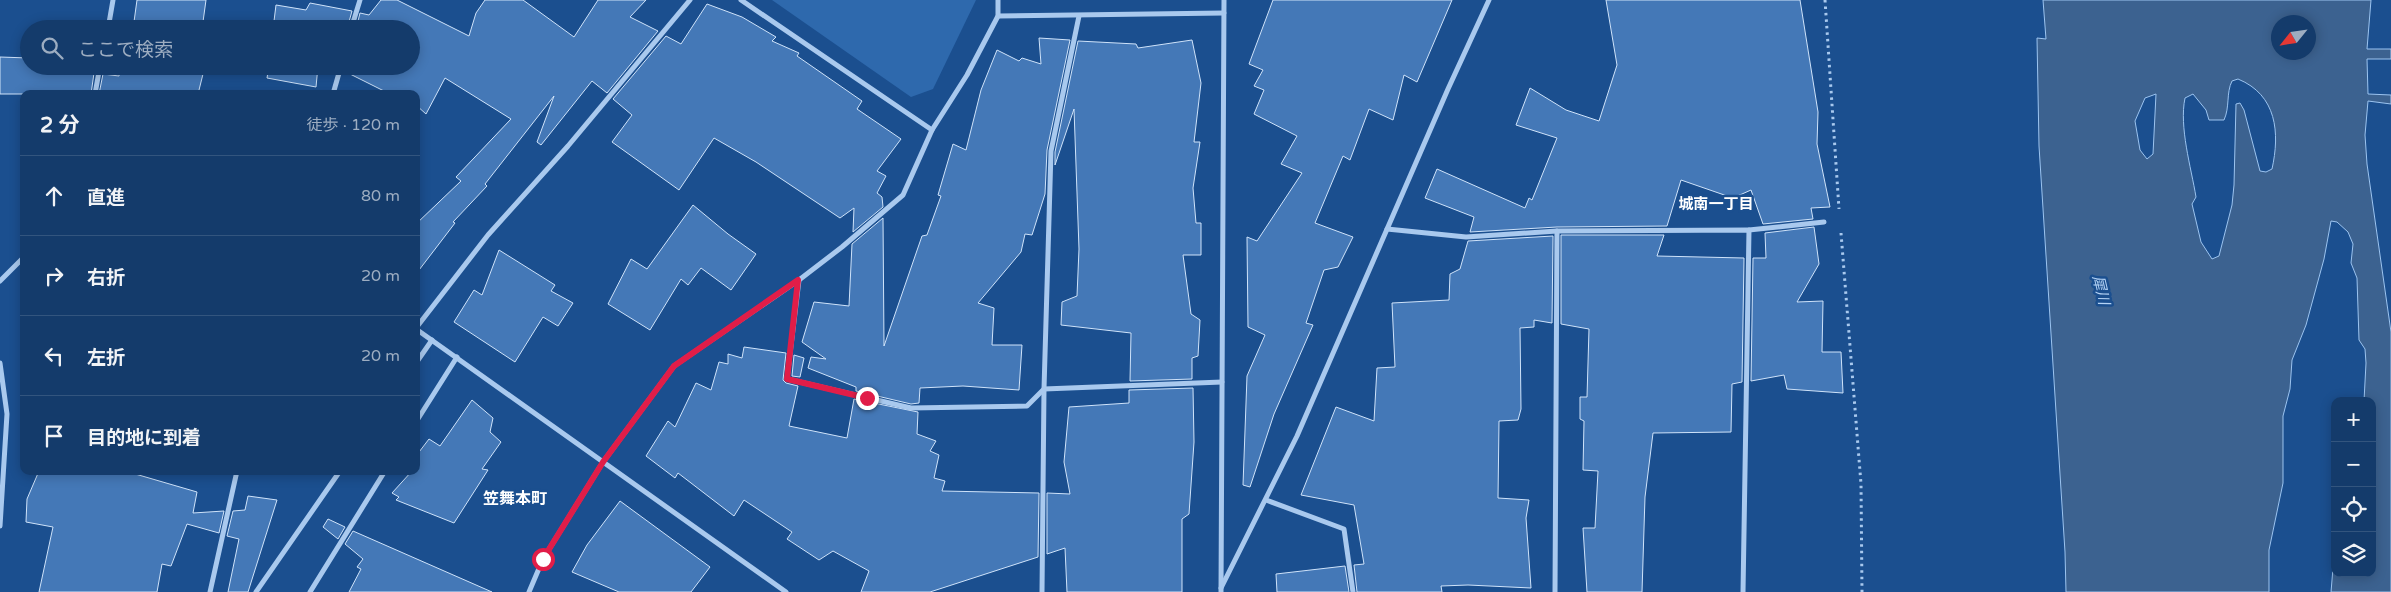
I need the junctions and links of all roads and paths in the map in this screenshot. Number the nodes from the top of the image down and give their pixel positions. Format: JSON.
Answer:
{"nodes":[{"id":1,"x":113,"y":0,"type":"edge"},
{"id":2,"x":360,"y":0,"type":"edge"},
{"id":3,"x":690,"y":0,"type":"edge"},
{"id":4,"x":741,"y":0,"type":"edge"},
{"id":5,"x":998,"y":0,"type":"edge"},
{"id":6,"x":1224,"y":0,"type":"edge"},
{"id":7,"x":1488,"y":0,"type":"edge"},
{"id":8,"x":1825,"y":0,"type":"edge"},
{"id":9,"x":1224,"y":13,"type":"junction"},
{"id":10,"x":998,"y":16,"type":"junction"},
{"id":11,"x":1079,"y":16,"type":"junction"},
{"id":12,"x":110,"y":20,"type":"edge"},
{"id":13,"x":354,"y":20,"type":"edge"},
{"id":14,"x":98,"y":75,"type":"edge"},
{"id":15,"x":338,"y":75,"type":"edge"},
{"id":16,"x":95,"y":90,"type":"edge"},
{"id":17,"x":334,"y":90,"type":"edge"},
{"id":18,"x":932,"y":130,"type":"junction"},
{"id":19,"x":1840,"y":212,"type":"dead end"},
{"id":20,"x":1824,"y":222,"type":"dead end"},
{"id":21,"x":1387,"y":229,"type":"junction"},
{"id":22,"x":1749,"y":230,"type":"junction"},
{"id":23,"x":1557,"y":231,"type":"junction"},
{"id":24,"x":1841,"y":232,"type":"dead end"},
{"id":25,"x":20,"y":261,"type":"edge"},
{"id":26,"x":798,"y":280,"type":"junction"},
{"id":27,"x":0,"y":281,"type":"edge"},
{"id":28,"x":420,"y":323,"type":"edge"},
{"id":29,"x":420,"y":331,"type":"edge"},
{"id":30,"x":432,"y":340,"type":"junction"},
{"id":31,"x":420,"y":357,"type":"edge"},
{"id":32,"x":457,"y":357,"type":"junction"},
{"id":33,"x":0,"y":363,"type":"edge"},
{"id":34,"x":1222,"y":382,"type":"junction"},
{"id":35,"x":1044,"y":389,"type":"junction"},
{"id":36,"x":420,"y":416,"type":"edge"},
{"id":37,"x":603,"y":462,"type":"junction"},
{"id":38,"x":236,"y":475,"type":"edge"},
{"id":39,"x":337,"y":475,"type":"edge"},
{"id":40,"x":383,"y":475,"type":"edge"},
{"id":41,"x":1266,"y":500,"type":"junction"},
{"id":42,"x":0,"y":526,"type":"edge"},
{"id":43,"x":1221,"y":590,"type":"edge"},
{"id":44,"x":210,"y":592,"type":"edge"},
{"id":45,"x":256,"y":592,"type":"edge"},
{"id":46,"x":310,"y":592,"type":"edge"},
{"id":47,"x":529,"y":592,"type":"edge"},
{"id":48,"x":786,"y":592,"type":"edge"},
{"id":49,"x":1042,"y":592,"type":"edge"},
{"id":50,"x":1353,"y":592,"type":"edge"},
{"id":51,"x":1556,"y":592,"type":"edge"},
{"id":52,"x":1743,"y":592,"type":"edge"},
{"id":53,"x":1862,"y":592,"type":"edge"}],
"edges":[{"from":1,"to":12,"type":"street"},
{"from":2,"to":13,"type":"street"},
{"from":3,"to":28,"type":"street"},
{"from":4,"to":18,"type":"street"},
{"from":5,"to":10,"type":"street"},
{"from":6,"to":9,"type":"street"},
{"from":7,"to":21,"type":"street"},
{"from":8,"to":19,"type":"path"},
{"from":9,"to":11,"type":"street"},
{"from":9,"to":34,"type":"street"},
{"from":10,"to":11,"type":"street"},
{"from":10,"to":18,"type":"street"},
{"from":11,"to":35,"type":"street"},
{"from":14,"to":16,"type":"street"},
{"from":15,"to":17,"type":"street"},
{"from":18,"to":26,"type":"street"},
{"from":20,"to":22,"type":"street"},
{"from":21,"to":23,"type":"street"},
{"from":21,"to":41,"type":"street"},
{"from":22,"to":23,"type":"street"},
{"from":22,"to":52,"type":"street"},
{"from":23,"to":51,"type":"street"},
{"from":24,"to":53,"type":"path"},
{"from":25,"to":27,"type":"street"},
{"from":26,"to":35,"type":"street"},
{"from":26,"to":37,"type":"street"},
{"from":29,"to":30,"type":"street"},
{"from":30,"to":31,"type":"street"},
{"from":30,"to":32,"type":"street"},
{"from":32,"to":36,"type":"street"},
{"from":32,"to":37,"type":"street"},
{"from":33,"to":42,"type":"street"},
{"from":34,"to":35,"type":"street"},
{"from":34,"to":43,"type":"street"},
{"from":35,"to":49,"type":"street"},
{"from":37,"to":47,"type":"street"},
{"from":37,"to":48,"type":"street"},
{"from":38,"to":44,"type":"street"},
{"from":39,"to":45,"type":"street"},
{"from":40,"to":46,"type":"street"},
{"from":41,"to":43,"type":"street"},
{"from":41,"to":50,"type":"street"}]}
